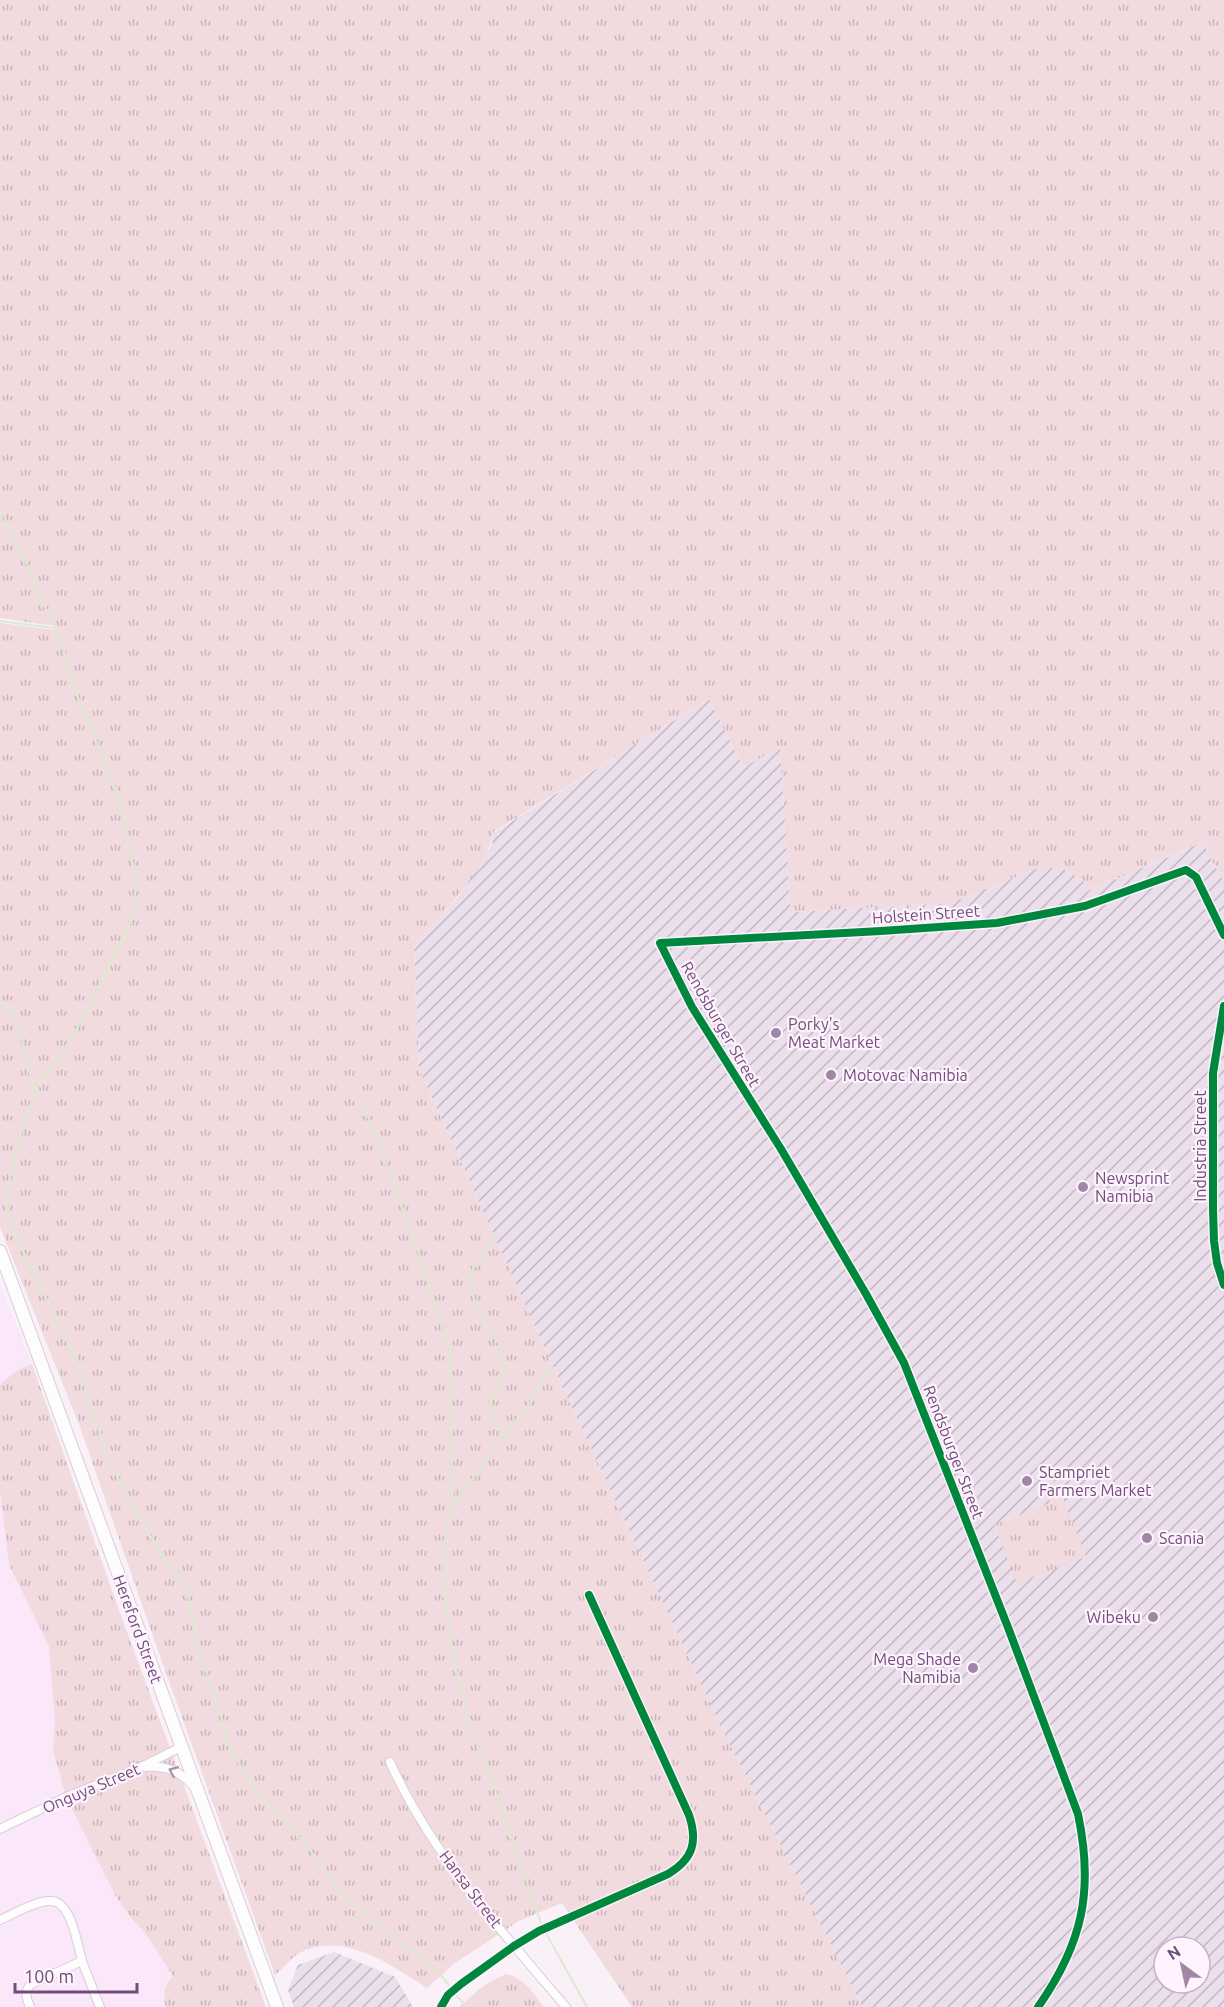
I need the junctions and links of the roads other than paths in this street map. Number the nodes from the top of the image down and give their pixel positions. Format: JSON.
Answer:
{"nodes":[{"id":1,"x":1224,"y":935,"type":"edge"},
{"id":2,"x":660,"y":943,"type":"joint"},
{"id":3,"x":1224,"y":1006,"type":"edge"},
{"id":4,"x":0,"y":1251,"type":"edge"},
{"id":5,"x":1224,"y":1285,"type":"edge"},
{"id":6,"x":589,"y":1595,"type":"dead end"},
{"id":7,"x":181,"y":1747,"type":"junction"},
{"id":8,"x":390,"y":1762,"type":"dead end"},
{"id":9,"x":139,"y":1768,"type":"junction"},
{"id":10,"x":199,"y":1793,"type":"junction"},
{"id":11,"x":0,"y":1828,"type":"edge"},
{"id":12,"x":0,"y":1920,"type":"edge"},
{"id":13,"x":514,"y":1946,"type":"junction"},
{"id":14,"x":82,"y":1961,"type":"junction"},
{"id":15,"x":30,"y":2007,"type":"edge"},
{"id":16,"x":100,"y":2007,"type":"edge"},
{"id":17,"x":278,"y":2007,"type":"edge"},
{"id":18,"x":441,"y":2007,"type":"edge"},
{"id":19,"x":566,"y":2007,"type":"edge"},
{"id":20,"x":1038,"y":2007,"type":"edge"}],
"edges":[{"from":1,"to":2,"type":"street","name":"Holstein Street"},
{"from":2,"to":20,"type":"street","name":"Rendsburger Street"},
{"from":3,"to":5,"type":"street","name":"Industria Street"},
{"from":4,"to":7,"type":"main road","name":"Hereford Street"},
{"from":6,"to":13,"type":"street"},
{"from":7,"to":9,"type":"street","name":"Onguya Street"},
{"from":7,"to":10,"type":"main road","name":"Hereford Street"},
{"from":8,"to":13,"type":"street","name":"Hansa Street"},
{"from":10,"to":9,"type":"street","one_way":true},
{"from":9,"to":11,"type":"street","name":"Onguya Street"},
{"from":10,"to":17,"type":"main road","name":"Hereford Street"},
{"from":12,"to":14,"type":"street"},
{"from":13,"to":18,"type":"street"},
{"from":13,"to":19,"type":"street","name":"Hansa Street"},
{"from":14,"to":15,"type":"street"},
{"from":14,"to":16,"type":"street"}]}
